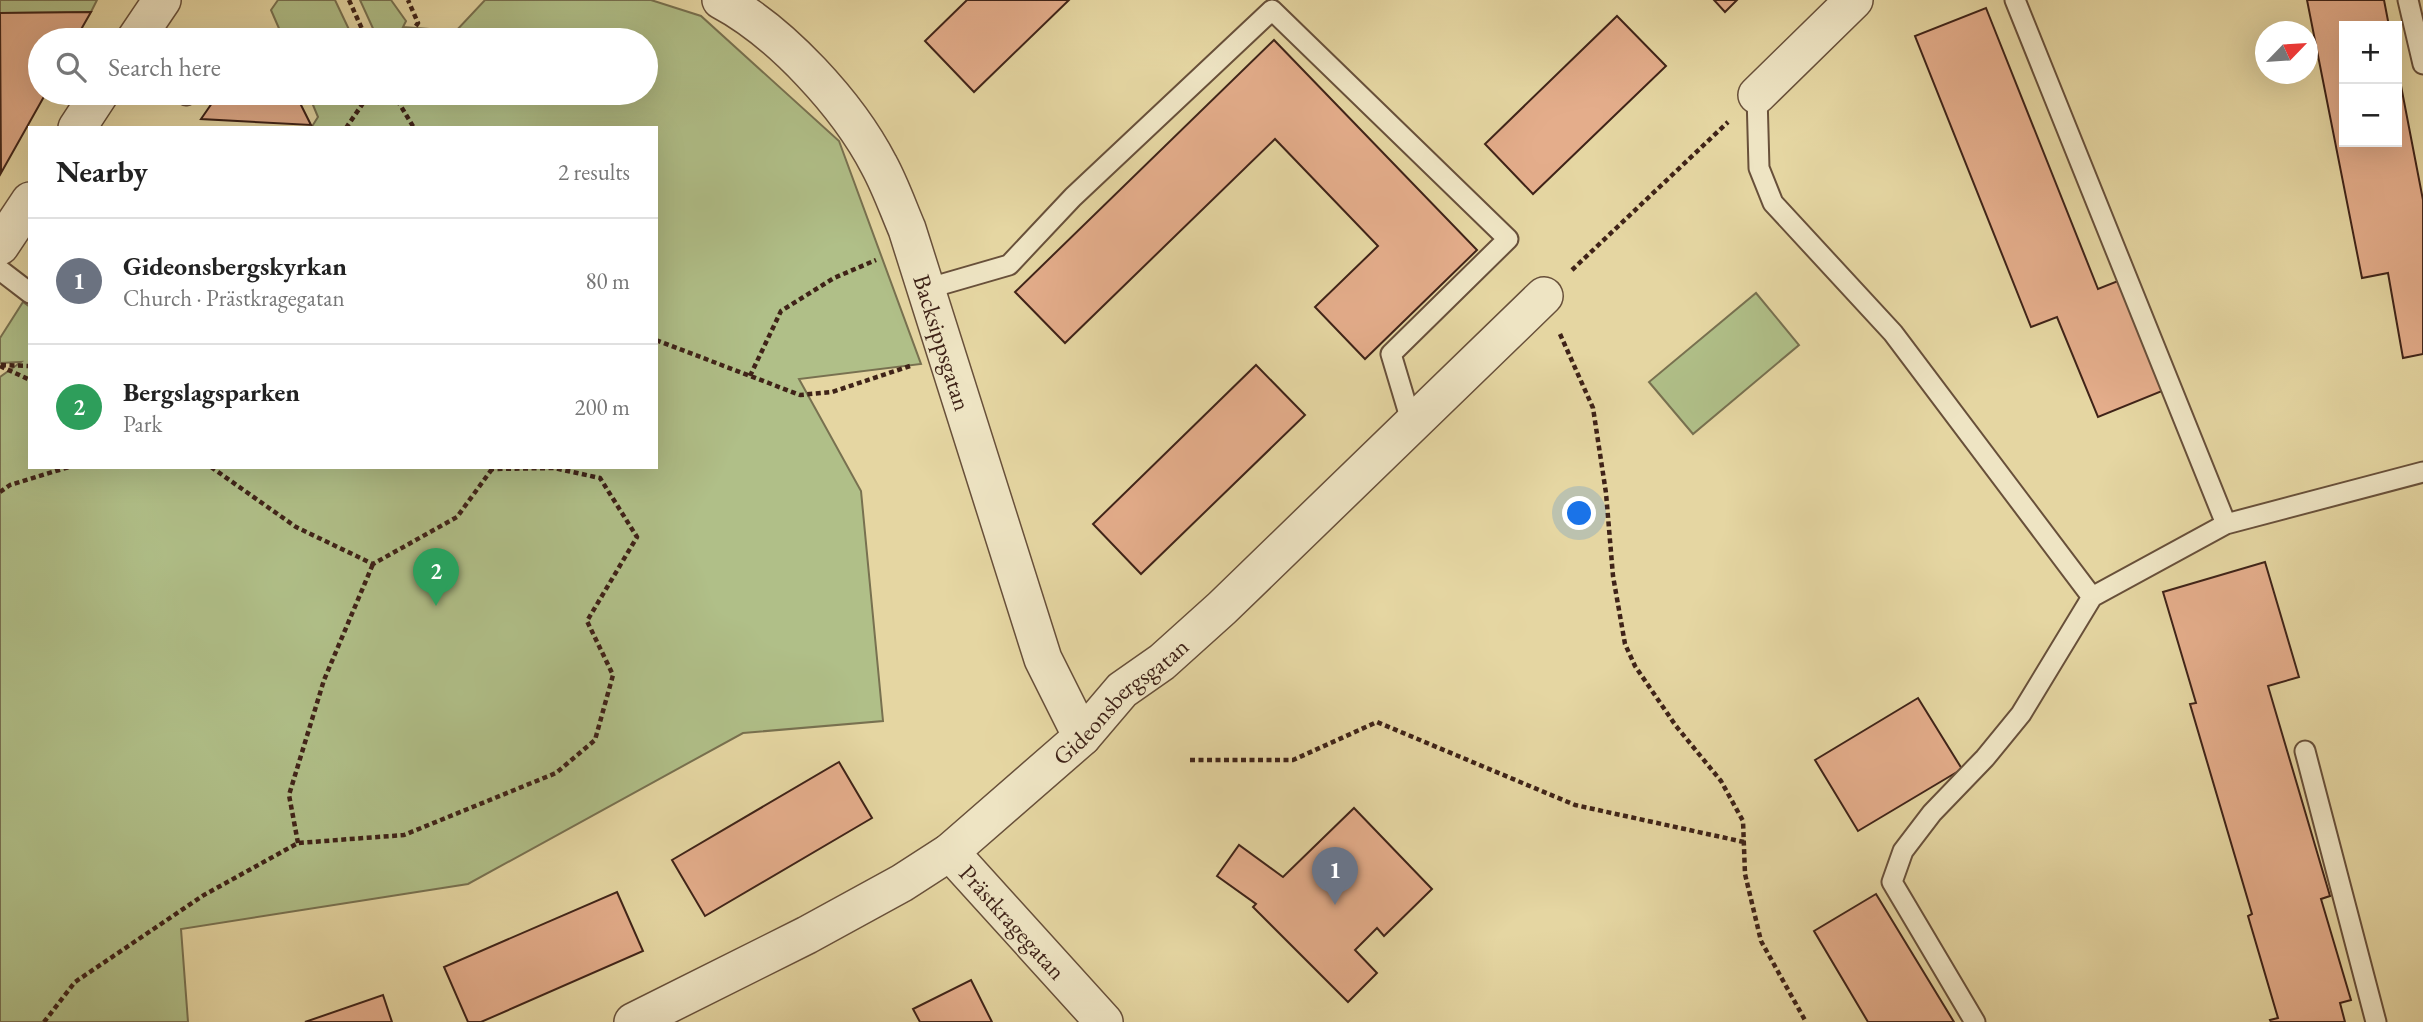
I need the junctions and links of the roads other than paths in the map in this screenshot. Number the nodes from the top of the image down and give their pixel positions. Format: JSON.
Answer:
{"nodes":[{"id":1,"x":162,"y":0,"type":"edge"},
{"id":2,"x":721,"y":0,"type":"edge"},
{"id":3,"x":1854,"y":0,"type":"edge"},
{"id":4,"x":2015,"y":0,"type":"edge"},
{"id":5,"x":2408,"y":0,"type":"edge"},
{"id":6,"x":143,"y":28,"type":"edge"},
{"id":7,"x":2423,"y":64,"type":"edge"},
{"id":8,"x":1756,"y":95,"type":"joint"},
{"id":9,"x":92,"y":105,"type":"edge"},
{"id":10,"x":78,"y":126,"type":"edge"},
{"id":11,"x":28,"y":204,"type":"edge"},
{"id":12,"x":0,"y":246,"type":"edge"},
{"id":13,"x":0,"y":270,"type":"edge"},
{"id":14,"x":926,"y":289,"type":"junction"},
{"id":15,"x":28,"y":291,"type":"edge"},
{"id":16,"x":1544,"y":296,"type":"road end"},
{"id":17,"x":1412,"y":424,"type":"junction"},
{"id":18,"x":2423,"y":472,"type":"edge"},
{"id":19,"x":2226,"y":524,"type":"junction"},
{"id":20,"x":2092,"y":597,"type":"junction"},
{"id":21,"x":1082,"y":737,"type":"junction"},
{"id":22,"x":2305,"y":751,"type":"dead end"},
{"id":23,"x":950,"y":852,"type":"junction"},
{"id":24,"x":633,"y":1022,"type":"edge"},
{"id":25,"x":1104,"y":1022,"type":"edge"},
{"id":26,"x":1975,"y":1022,"type":"edge"},
{"id":27,"x":2376,"y":1022,"type":"edge"}],
"edges":[{"from":1,"to":6,"type":"street"},
{"from":2,"to":14,"type":"street","name":"Backsippsgatan"},
{"from":3,"to":8,"type":"street"},
{"from":4,"to":19,"type":"lane"},
{"from":5,"to":7,"type":"lane"},
{"from":8,"to":20,"type":"lane"},
{"from":9,"to":10,"type":"street"},
{"from":11,"to":12,"type":"street"},
{"from":13,"to":15,"type":"lane"},
{"from":14,"to":17,"type":"lane"},
{"from":14,"to":21,"type":"street","name":"Backsippsgatan"},
{"from":16,"to":17,"type":"street","name":"Gideonsbergsgatan"},
{"from":17,"to":21,"type":"street","name":"Gideonsbergsgatan"},
{"from":18,"to":19,"type":"lane"},
{"from":19,"to":20,"type":"lane"},
{"from":20,"to":26,"type":"lane"},
{"from":21,"to":23,"type":"street","name":"Gideonsbergsgatan"},
{"from":22,"to":27,"type":"lane"},
{"from":23,"to":24,"type":"street","name":"Gideonsbergsgatan"},
{"from":23,"to":25,"type":"street","name":"Prästkragegatan"}]}
